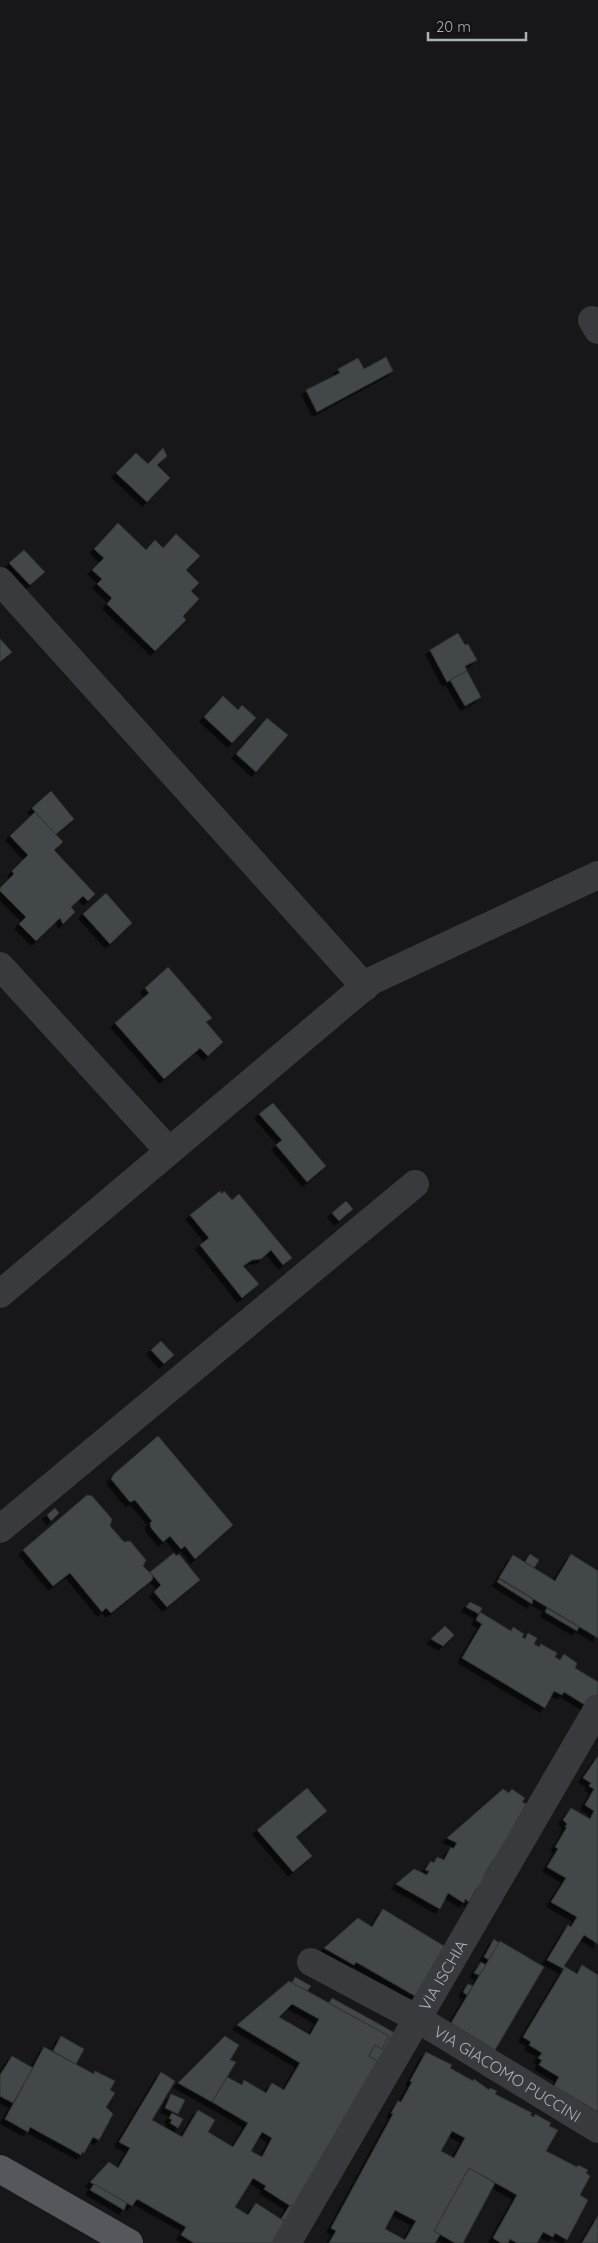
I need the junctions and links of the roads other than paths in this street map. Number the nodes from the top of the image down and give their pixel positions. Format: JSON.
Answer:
{"nodes":[{"id":1,"x":0,"y":581,"type":"edge"},
{"id":2,"x":598,"y":875,"type":"edge"},
{"id":3,"x":0,"y":966,"type":"edge"},
{"id":4,"x":364,"y":987,"type":"junction"},
{"id":5,"x":170,"y":1151,"type":"junction"},
{"id":6,"x":415,"y":1184,"type":"dead end"},
{"id":7,"x":0,"y":1294,"type":"edge"},
{"id":8,"x":0,"y":1529,"type":"edge"},
{"id":9,"x":598,"y":1708,"type":"edge"},
{"id":10,"x":311,"y":1962,"type":"dead end"},
{"id":11,"x":418,"y":2019,"type":"junction"},
{"id":12,"x":598,"y":2129,"type":"edge"},
{"id":13,"x":0,"y":2169,"type":"edge"},
{"id":14,"x":128,"y":2243,"type":"edge"},
{"id":15,"x":287,"y":2243,"type":"edge"}],
"edges":[{"from":1,"to":4,"type":"street"},
{"from":2,"to":4,"type":"street"},
{"from":3,"to":5,"type":"street"},
{"from":4,"to":5,"type":"street"},
{"from":5,"to":7,"type":"street"},
{"from":6,"to":8,"type":"street"},
{"from":9,"to":11,"type":"street","name":"VIA ISCHIA"},
{"from":10,"to":11,"type":"street","name":"VIA GIACOMO PUCCINI"},
{"from":11,"to":12,"type":"street","name":"VIA GIACOMO PUCCINI"},
{"from":11,"to":15,"type":"street","name":"VIA ISCHIA"},
{"from":13,"to":14,"type":"main road"}]}
